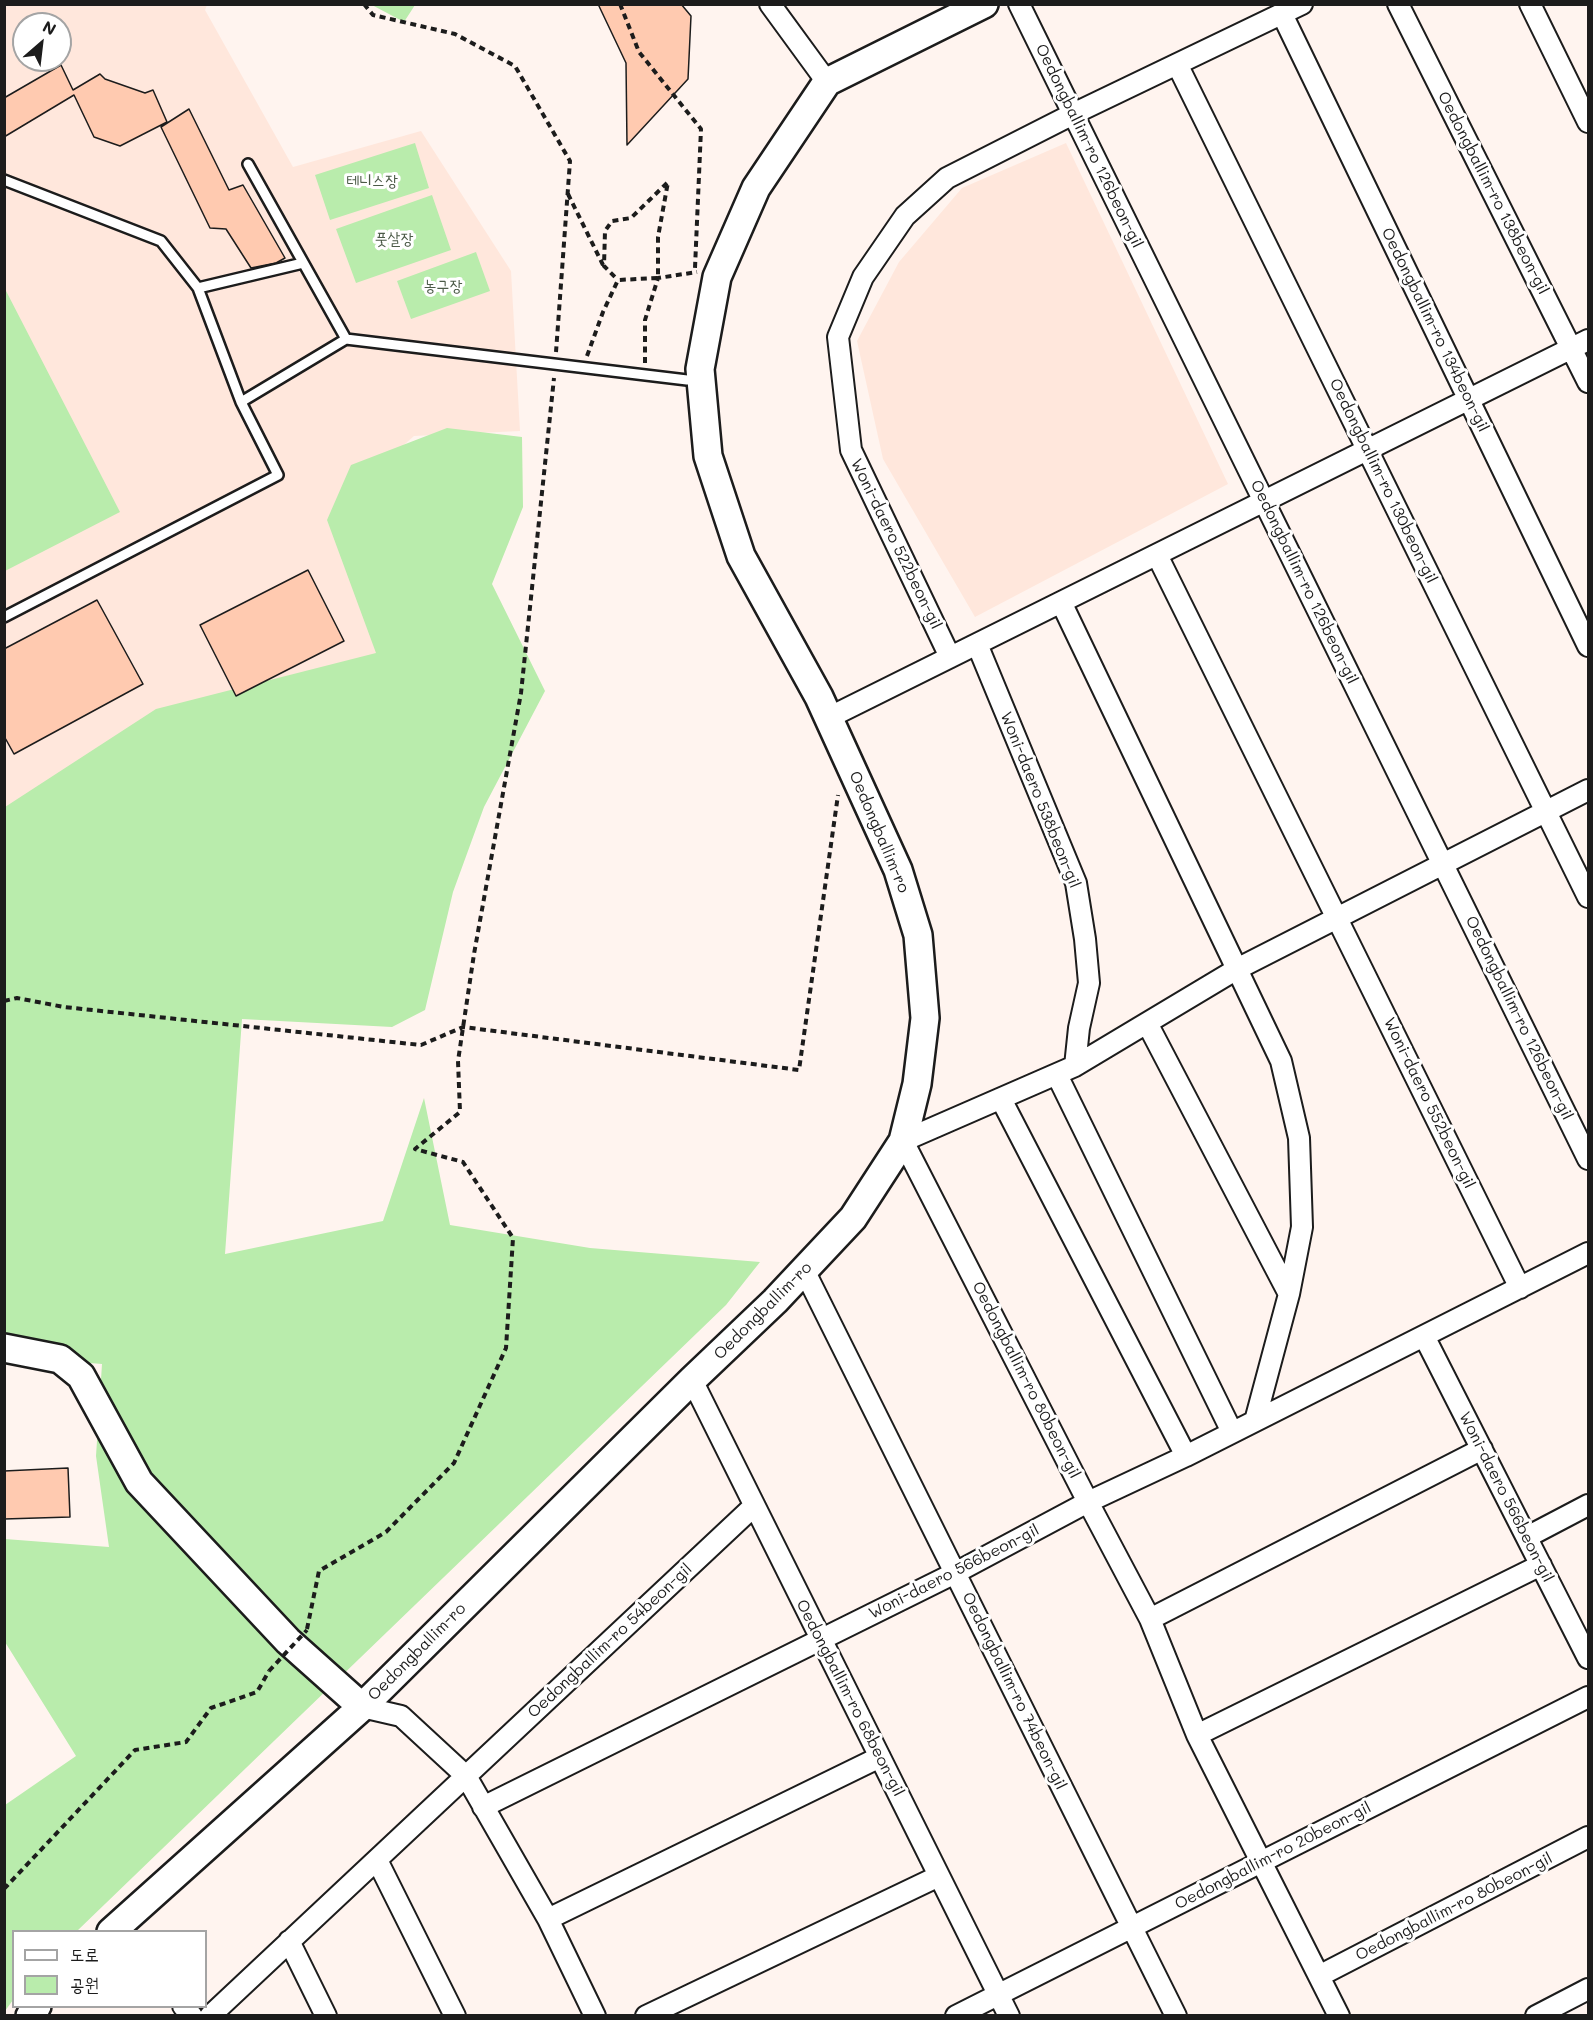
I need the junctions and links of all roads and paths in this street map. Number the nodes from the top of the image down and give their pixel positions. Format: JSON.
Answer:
{"nodes":[{"id":1,"x":364,"y":4,"type":"edge"},
{"id":2,"x":620,"y":4,"type":"edge"},
{"id":3,"x":770,"y":4,"type":"edge"},
{"id":4,"x":984,"y":4,"type":"edge"},
{"id":5,"x":1019,"y":4,"type":"edge"},
{"id":6,"x":1302,"y":4,"type":"edge"},
{"id":7,"x":1398,"y":4,"type":"edge"},
{"id":8,"x":1530,"y":4,"type":"edge"},
{"id":9,"x":1282,"y":14,"type":"junction"},
{"id":10,"x":1177,"y":64,"type":"junction"},
{"id":11,"x":826,"y":82,"type":"junction"},
{"id":12,"x":1073,"y":114,"type":"junction"},
{"id":13,"x":1588,"y":122,"type":"edge"},
{"id":14,"x":248,"y":164,"type":"dead end"},
{"id":15,"x":4,"y":180,"type":"edge"},
{"id":16,"x":568,"y":193,"type":"junction"},
{"id":17,"x":303,"y":263,"type":"junction"},
{"id":18,"x":604,"y":266,"type":"junction"},
{"id":19,"x":658,"y":278,"type":"junction"},
{"id":20,"x":618,"y":280,"type":"junction"},
{"id":21,"x":198,"y":288,"type":"junction"},
{"id":22,"x":346,"y":339,"type":"junction"},
{"id":23,"x":1580,"y":345,"type":"edge"},
{"id":24,"x":555,"y":365,"type":"junction"},
{"id":25,"x":583,"y":368,"type":"junction"},
{"id":26,"x":645,"y":376,"type":"junction"},
{"id":27,"x":687,"y":380,"type":"dead end"},
{"id":28,"x":1588,"y":382,"type":"edge"},
{"id":29,"x":1469,"y":400,"type":"junction"},
{"id":30,"x":242,"y":402,"type":"junction"},
{"id":31,"x":1368,"y":450,"type":"junction"},
{"id":32,"x":1264,"y":501,"type":"junction"},
{"id":33,"x":1157,"y":555,"type":"junction"},
{"id":34,"x":1061,"y":602,"type":"junction"},
{"id":35,"x":4,"y":617,"type":"edge"},
{"id":36,"x":977,"y":644,"type":"junction"},
{"id":37,"x":1588,"y":646,"type":"edge"},
{"id":38,"x":950,"y":657,"type":"junction"},
{"id":39,"x":828,"y":718,"type":"junction"},
{"id":40,"x":857,"y":781,"type":"junction"},
{"id":41,"x":1588,"y":790,"type":"edge"},
{"id":42,"x":1546,"y":812,"type":"junction"},
{"id":43,"x":1443,"y":864,"type":"junction"},
{"id":44,"x":1588,"y":897,"type":"edge"},
{"id":45,"x":1337,"y":918,"type":"junction"},
{"id":46,"x":1237,"y":969,"type":"junction"},
{"id":47,"x":4,"y":1001,"type":"edge"},
{"id":48,"x":1146,"y":1023,"type":"junction"},
{"id":49,"x":463,"y":1027,"type":"junction"},
{"id":50,"x":1066,"y":1070,"type":"junction"},
{"id":51,"x":1001,"y":1099,"type":"junction"},
{"id":52,"x":903,"y":1141,"type":"junction"},
{"id":53,"x":1588,"y":1159,"type":"edge"},
{"id":54,"x":1588,"y":1253,"type":"edge"},
{"id":55,"x":804,"y":1270,"type":"junction"},
{"id":56,"x":1520,"y":1288,"type":"junction"},
{"id":57,"x":1289,"y":1294,"type":"junction"},
{"id":58,"x":1424,"y":1336,"type":"junction"},
{"id":59,"x":4,"y":1348,"type":"edge"},
{"id":60,"x":692,"y":1380,"type":"junction"},
{"id":61,"x":1255,"y":1420,"type":"junction"},
{"id":62,"x":1232,"y":1432,"type":"junction"},
{"id":63,"x":1482,"y":1449,"type":"junction"},
{"id":64,"x":1186,"y":1456,"type":"junction"},
{"id":65,"x":1088,"y":1502,"type":"junction"},
{"id":66,"x":1588,"y":1505,"type":"edge"},
{"id":67,"x":754,"y":1506,"type":"junction"},
{"id":68,"x":1527,"y":1537,"type":"junction"},
{"id":69,"x":1541,"y":1565,"type":"junction"},
{"id":70,"x":955,"y":1573,"type":"junction"},
{"id":71,"x":1150,"y":1619,"type":"junction"},
{"id":72,"x":821,"y":1640,"type":"junction"},
{"id":73,"x":1588,"y":1658,"type":"edge"},
{"id":74,"x":1588,"y":1697,"type":"edge"},
{"id":75,"x":362,"y":1707,"type":"junction"},
{"id":76,"x":1197,"y":1736,"type":"junction"},
{"id":77,"x":880,"y":1757,"type":"junction"},
{"id":78,"x":466,"y":1776,"type":"junction"},
{"id":79,"x":483,"y":1808,"type":"junction"},
{"id":80,"x":1588,"y":1837,"type":"edge"},
{"id":81,"x":377,"y":1860,"type":"junction"},
{"id":82,"x":1261,"y":1862,"type":"junction"},
{"id":83,"x":939,"y":1875,"type":"junction"},
{"id":84,"x":4,"y":1889,"type":"edge"},
{"id":85,"x":548,"y":1919,"type":"junction"},
{"id":86,"x":1132,"y":1927,"type":"junction"},
{"id":87,"x":113,"y":1930,"type":"edge"},
{"id":88,"x":289,"y":1941,"type":"junction"},
{"id":89,"x":1319,"y":1976,"type":"junction"},
{"id":90,"x":1588,"y":1989,"type":"edge"},
{"id":91,"x":998,"y":1995,"type":"junction"},
{"id":92,"x":210,"y":2016,"type":"edge"},
{"id":93,"x":326,"y":2016,"type":"edge"},
{"id":94,"x":454,"y":2016,"type":"edge"},
{"id":95,"x":595,"y":2016,"type":"edge"},
{"id":96,"x":646,"y":2016,"type":"edge"},
{"id":97,"x":956,"y":2016,"type":"edge"},
{"id":98,"x":1009,"y":2016,"type":"edge"},
{"id":99,"x":1176,"y":2016,"type":"edge"},
{"id":100,"x":1339,"y":2016,"type":"edge"},
{"id":101,"x":1536,"y":2016,"type":"edge"}],
"edges":[{"from":1,"to":16,"type":"path"},
{"from":2,"to":19,"type":"path"},
{"from":3,"to":11,"type":"street"},
{"from":4,"to":11,"type":"main road"},
{"from":5,"to":12,"type":"street","name":"Oedongballim-ro 126beon-gil"},
{"from":6,"to":9,"type":"street","name":"Woni-daero 522beon-gil"},
{"from":7,"to":23,"type":"street","name":"Oedongballim-ro 138beon-gil"},
{"from":8,"to":13,"type":"street"},
{"from":9,"to":10,"type":"street","name":"Woni-daero 522beon-gil"},
{"from":9,"to":29,"type":"street","name":"Oedongballim-ro 134beon-gil"},
{"from":10,"to":12,"type":"street","name":"Woni-daero 522beon-gil"},
{"from":10,"to":31,"type":"street","name":"Oedongballim-ro 130beon-gil"},
{"from":11,"to":39,"type":"main road","name":"Oedongballim-ro"},
{"from":12,"to":32,"type":"street","name":"Oedongballim-ro 126beon-gil"},
{"from":12,"to":38,"type":"street","name":"Woni-daero 522beon-gil"},
{"from":14,"to":17,"type":"lane"},
{"from":15,"to":21,"type":"lane"},
{"from":16,"to":18,"type":"path"},
{"from":16,"to":24,"type":"path"},
{"from":17,"to":21,"type":"lane"},
{"from":17,"to":22,"type":"lane"},
{"from":18,"to":19,"type":"path"},
{"from":18,"to":20,"type":"path"},
{"from":19,"to":20,"type":"path"},
{"from":19,"to":26,"type":"path"},
{"from":20,"to":25,"type":"path"},
{"from":21,"to":30,"type":"lane"},
{"from":22,"to":24,"type":"lane"},
{"from":22,"to":30,"type":"lane"},
{"from":23,"to":28,"type":"street","name":"Oedongballim-ro 138beon-gil"},
{"from":23,"to":29,"type":"street"},
{"from":24,"to":25,"type":"lane"},
{"from":24,"to":49,"type":"path"},
{"from":25,"to":26,"type":"lane"},
{"from":26,"to":27,"type":"lane"},
{"from":29,"to":31,"type":"street"},
{"from":29,"to":37,"type":"street","name":"Oedongballim-ro 134beon-gil"},
{"from":30,"to":35,"type":"lane"},
{"from":31,"to":32,"type":"street"},
{"from":31,"to":42,"type":"street","name":"Oedongballim-ro 130beon-gil"},
{"from":32,"to":33,"type":"street"},
{"from":32,"to":43,"type":"street","name":"Oedongballim-ro 126beon-gil"},
{"from":33,"to":34,"type":"street"},
{"from":33,"to":45,"type":"street"},
{"from":34,"to":36,"type":"street"},
{"from":34,"to":46,"type":"street"},
{"from":36,"to":38,"type":"street"},
{"from":36,"to":50,"type":"street","name":"Woni-daero 538beon-gil"},
{"from":38,"to":39,"type":"street"},
{"from":39,"to":40,"type":"main road","name":"Oedongballim-ro"},
{"from":40,"to":49,"type":"path"},
{"from":40,"to":52,"type":"main road","name":"Oedongballim-ro"},
{"from":41,"to":42,"type":"street"},
{"from":42,"to":43,"type":"street"},
{"from":42,"to":44,"type":"street","name":"Oedongballim-ro 130beon-gil"},
{"from":43,"to":45,"type":"street"},
{"from":43,"to":53,"type":"street","name":"Oedongballim-ro 126beon-gil"},
{"from":45,"to":46,"type":"street"},
{"from":45,"to":56,"type":"street","name":"Woni-daero 552beon-gil"},
{"from":46,"to":48,"type":"street"},
{"from":46,"to":57,"type":"street"},
{"from":47,"to":49,"type":"path"},
{"from":48,"to":50,"type":"street"},
{"from":48,"to":57,"type":"street"},
{"from":49,"to":84,"type":"path","bridge":true},
{"from":50,"to":51,"type":"street"},
{"from":50,"to":62,"type":"street"},
{"from":51,"to":52,"type":"street"},
{"from":51,"to":64,"type":"street"},
{"from":52,"to":55,"type":"main road","name":"Oedongballim-ro"},
{"from":52,"to":65,"type":"street","name":"Oedongballim-ro 80beon-gil"},
{"from":54,"to":56,"type":"street","name":"Woni-daero 566beon-gil"},
{"from":55,"to":60,"type":"main road","name":"Oedongballim-ro"},
{"from":55,"to":70,"type":"street","name":"Oedongballim-ro 74beon-gil"},
{"from":56,"to":58,"type":"street","name":"Woni-daero 566beon-gil"},
{"from":57,"to":61,"type":"street"},
{"from":58,"to":61,"type":"street","name":"Woni-daero 566beon-gil"},
{"from":58,"to":63,"type":"street","name":"Woni-daero 566beon-gil"},
{"from":59,"to":75,"type":"main road","name":"Oedongballim-ro"},
{"from":60,"to":67,"type":"street","name":"Oedongballim-ro 68beon-gil"},
{"from":60,"to":75,"type":"main road","name":"Oedongballim-ro"},
{"from":61,"to":62,"type":"street","name":"Woni-daero 566beon-gil"},
{"from":62,"to":64,"type":"street","name":"Woni-daero 566beon-gil"},
{"from":63,"to":68,"type":"street","name":"Woni-daero 566beon-gil"},
{"from":63,"to":71,"type":"street"},
{"from":64,"to":65,"type":"street","name":"Woni-daero 566beon-gil"},
{"from":65,"to":70,"type":"street","name":"Woni-daero 566beon-gil"},
{"from":65,"to":71,"type":"street","name":"Oedongballim-ro 80beon-gil"},
{"from":66,"to":68,"type":"street"},
{"from":67,"to":72,"type":"street","name":"Oedongballim-ro 68beon-gil"},
{"from":67,"to":78,"type":"street","name":"Oedongballim-ro 54beon-gil"},
{"from":68,"to":69,"type":"street","name":"Woni-daero 566beon-gil"},
{"from":69,"to":73,"type":"street","name":"Woni-daero 566beon-gil"},
{"from":69,"to":76,"type":"street"},
{"from":70,"to":72,"type":"street","name":"Woni-daero 566beon-gil"},
{"from":70,"to":86,"type":"street","name":"Oedongballim-ro 74beon-gil"},
{"from":71,"to":76,"type":"street","name":"Oedongballim-ro 80beon-gil"},
{"from":72,"to":77,"type":"street","name":"Oedongballim-ro 68beon-gil"},
{"from":72,"to":79,"type":"street","name":"Woni-daero 566beon-gil"},
{"from":74,"to":82,"type":"street","name":"Oedongballim-ro 20beon-gil"},
{"from":75,"to":78,"type":"street"},
{"from":75,"to":87,"type":"main road","name":"Oedongballim-ro"},
{"from":76,"to":82,"type":"street","name":"Oedongballim-ro 80beon-gil"},
{"from":77,"to":83,"type":"street","name":"Oedongballim-ro 68beon-gil"},
{"from":77,"to":85,"type":"street"},
{"from":78,"to":79,"type":"street"},
{"from":78,"to":81,"type":"street","name":"Oedongballim-ro 54beon-gil"},
{"from":79,"to":85,"type":"street"},
{"from":80,"to":89,"type":"street","name":"Oedongballim-ro 80beon-gil"},
{"from":81,"to":88,"type":"street","name":"Oedongballim-ro 54beon-gil"},
{"from":81,"to":94,"type":"street"},
{"from":82,"to":86,"type":"street","name":"Oedongballim-ro 20beon-gil"},
{"from":82,"to":89,"type":"street","name":"Oedongballim-ro 80beon-gil"},
{"from":83,"to":91,"type":"street","name":"Oedongballim-ro 68beon-gil"},
{"from":83,"to":96,"type":"street"},
{"from":85,"to":95,"type":"street"},
{"from":86,"to":91,"type":"street","name":"Oedongballim-ro 20beon-gil"},
{"from":86,"to":99,"type":"street","name":"Oedongballim-ro 74beon-gil"},
{"from":88,"to":92,"type":"street","name":"Oedongballim-ro 54beon-gil"},
{"from":88,"to":93,"type":"street"},
{"from":89,"to":100,"type":"street","name":"Oedongballim-ro 80beon-gil"},
{"from":90,"to":101,"type":"street"},
{"from":91,"to":97,"type":"street","name":"Oedongballim-ro 20beon-gil"},
{"from":91,"to":98,"type":"street","name":"Oedongballim-ro 68beon-gil"}]}
